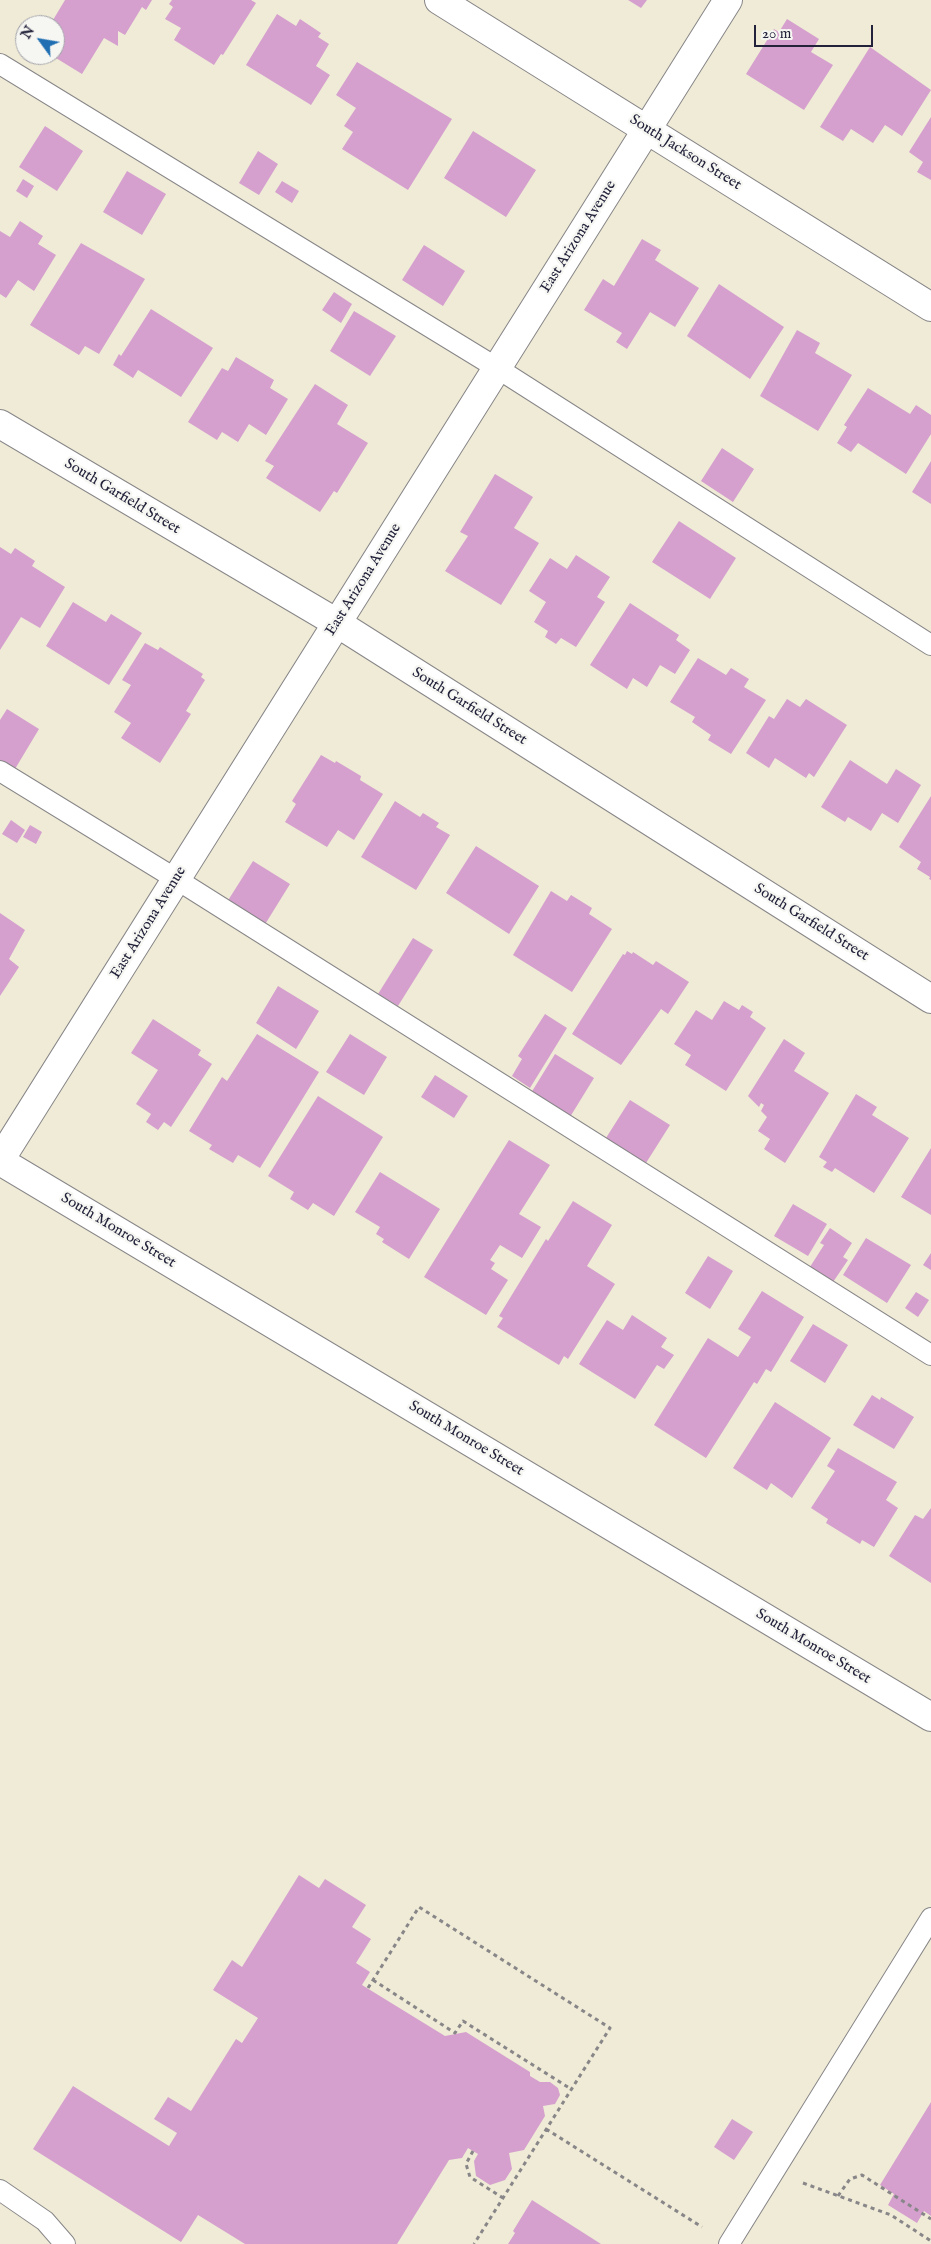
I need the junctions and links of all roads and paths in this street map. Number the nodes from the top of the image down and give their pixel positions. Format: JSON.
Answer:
{"nodes":[{"id":1,"x":439,"y":0,"type":"edge"},
{"id":2,"x":728,"y":0,"type":"edge"},
{"id":3,"x":0,"y":64,"type":"edge"},
{"id":4,"x":647,"y":130,"type":"junction"},
{"id":5,"x":931,"y":306,"type":"edge"},
{"id":6,"x":497,"y":368,"type":"junction"},
{"id":7,"x":0,"y":424,"type":"edge"},
{"id":8,"x":337,"y":623,"type":"junction"},
{"id":9,"x":931,"y":645,"type":"edge"},
{"id":10,"x":0,"y":771,"type":"edge"},
{"id":11,"x":176,"y":879,"type":"junction"},
{"id":12,"x":931,"y":999,"type":"edge"},
{"id":13,"x":0,"y":1160,"type":"edge"},
{"id":14,"x":931,"y":1355,"type":"edge"},
{"id":15,"x":931,"y":1717,"type":"edge"},
{"id":16,"x":931,"y":1918,"type":"edge"},
{"id":17,"x":373,"y":1980,"type":"junction"},
{"id":18,"x":368,"y":1988,"type":"dead end"},
{"id":19,"x":571,"y":2089,"type":"junction"},
{"id":20,"x":546,"y":2129,"type":"junction"},
{"id":21,"x":473,"y":2151,"type":"dead end"},
{"id":22,"x":802,"y":2183,"type":"dead end"},
{"id":23,"x":0,"y":2190,"type":"edge"},
{"id":24,"x":838,"y":2196,"type":"junction"},
{"id":25,"x":503,"y":2198,"type":"junction"},
{"id":26,"x":931,"y":2219,"type":"edge"},
{"id":27,"x":710,"y":2232,"type":"dead end"},
{"id":28,"x":931,"y":2241,"type":"edge"},
{"id":29,"x":65,"y":2244,"type":"edge"},
{"id":30,"x":474,"y":2244,"type":"edge"},
{"id":31,"x":729,"y":2244,"type":"edge"}],
"edges":[{"from":1,"to":4,"type":"street","name":"South Jackson Street"},
{"from":2,"to":4,"type":"street","name":"East Arizona Avenue"},
{"from":3,"to":6,"type":"lane"},
{"from":4,"to":5,"type":"street","name":"South Jackson Street"},
{"from":4,"to":6,"type":"street","name":"East Arizona Avenue"},
{"from":6,"to":8,"type":"street","name":"East Arizona Avenue"},
{"from":6,"to":9,"type":"lane"},
{"from":7,"to":8,"type":"street","name":"South Garfield Street"},
{"from":8,"to":11,"type":"street","name":"East Arizona Avenue"},
{"from":8,"to":12,"type":"street","name":"South Garfield Street"},
{"from":10,"to":11,"type":"lane"},
{"from":11,"to":13,"type":"street","name":"East Arizona Avenue"},
{"from":11,"to":14,"type":"lane"},
{"from":13,"to":15,"type":"street","name":"South Monroe Street"},
{"from":16,"to":31,"type":"lane"},
{"from":17,"to":18,"type":"path"},
{"from":17,"to":19,"type":"path"},
{"from":17,"to":19,"type":"path"},
{"from":19,"to":20,"type":"path"},
{"from":20,"to":25,"type":"path"},
{"from":20,"to":27,"type":"path"},
{"from":21,"to":25,"type":"path"},
{"from":22,"to":24,"type":"path"},
{"from":23,"to":29,"type":"lane"},
{"from":24,"to":26,"type":"path"},
{"from":24,"to":28,"type":"path"},
{"from":25,"to":30,"type":"path"}]}
